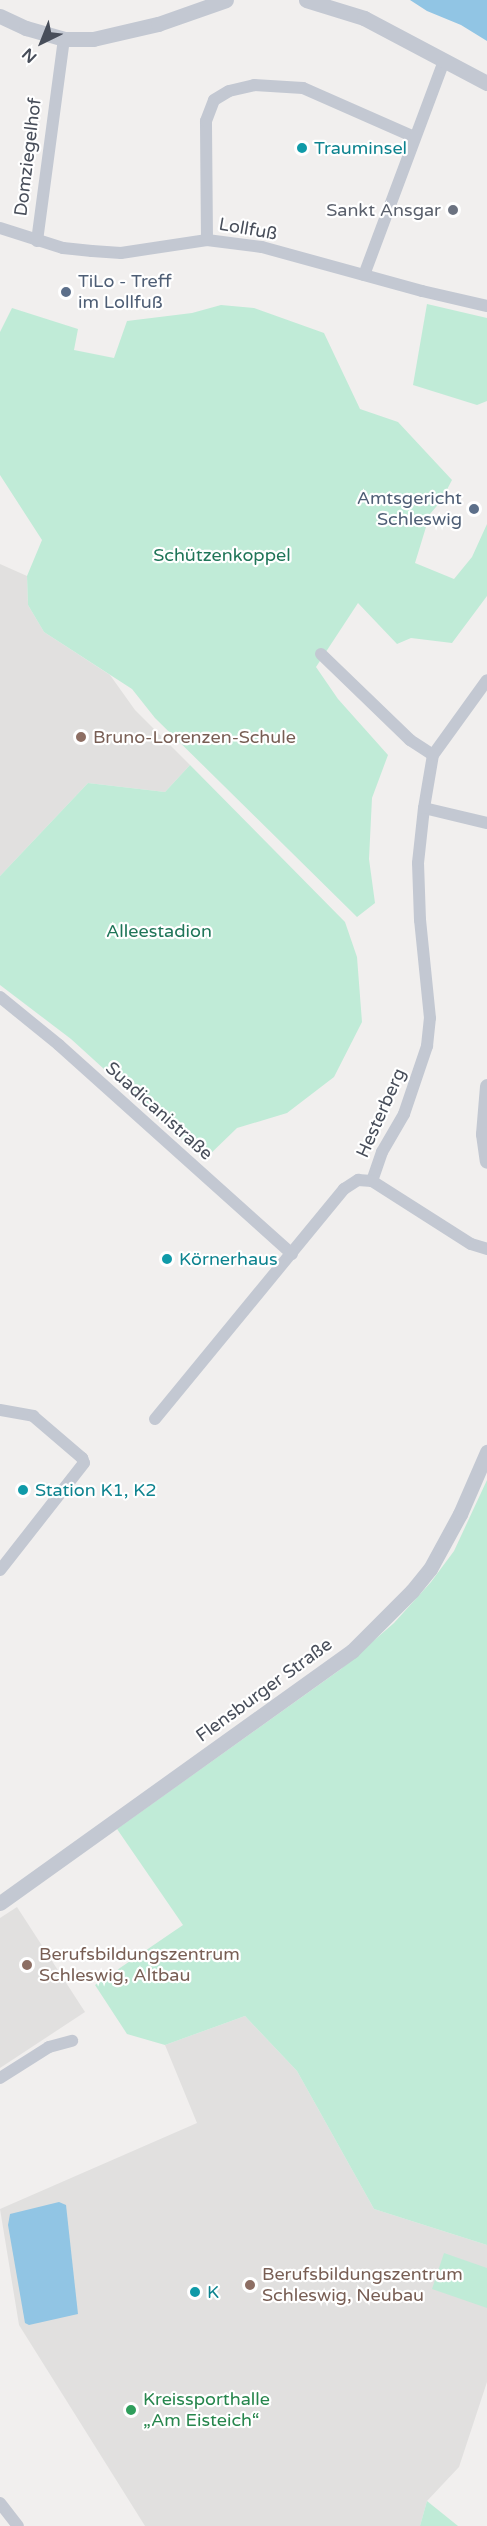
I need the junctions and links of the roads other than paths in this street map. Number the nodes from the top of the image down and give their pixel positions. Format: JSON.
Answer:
{"nodes":[{"id":1,"x":226,"y":0,"type":"edge"},
{"id":2,"x":306,"y":0,"type":"edge"},
{"id":3,"x":0,"y":16,"type":"edge"},
{"id":4,"x":64,"y":39,"type":"junction"},
{"id":5,"x":444,"y":61,"type":"junction"},
{"id":6,"x":487,"y":83,"type":"edge"},
{"id":7,"x":414,"y":137,"type":"junction"},
{"id":8,"x":0,"y":228,"type":"edge"},
{"id":9,"x":207,"y":240,"type":"junction"},
{"id":10,"x":37,"y":241,"type":"junction"},
{"id":11,"x":364,"y":275,"type":"junction"},
{"id":12,"x":487,"y":306,"type":"edge"},
{"id":13,"x":321,"y":654,"type":"dead end"},
{"id":14,"x":487,"y":680,"type":"edge"},
{"id":15,"x":434,"y":755,"type":"junction"},
{"id":16,"x":424,"y":808,"type":"junction"},
{"id":17,"x":487,"y":823,"type":"edge"},
{"id":18,"x":0,"y":997,"type":"edge"},
{"id":19,"x":487,"y":1086,"type":"edge"},
{"id":20,"x":487,"y":1161,"type":"edge"},
{"id":21,"x":372,"y":1181,"type":"junction"},
{"id":22,"x":487,"y":1249,"type":"edge"},
{"id":23,"x":292,"y":1254,"type":"junction"},
{"id":24,"x":0,"y":1410,"type":"edge"},
{"id":25,"x":155,"y":1419,"type":"dead end"},
{"id":26,"x":487,"y":1452,"type":"edge"},
{"id":27,"x":0,"y":1570,"type":"edge"},
{"id":28,"x":0,"y":1903,"type":"edge"},
{"id":29,"x":72,"y":2041,"type":"dead end"},
{"id":30,"x":0,"y":2078,"type":"edge"},
{"id":31,"x":0,"y":2503,"type":"edge"},
{"id":32,"x":18,"y":2526,"type":"edge"}],
"edges":[{"from":1,"to":4,"type":"street"},
{"from":2,"to":5,"type":"street"},
{"from":3,"to":4,"type":"street"},
{"from":4,"to":10,"type":"street","name":"Domziegelhof"},
{"from":5,"to":6,"type":"street"},
{"from":5,"to":7,"type":"street"},
{"from":7,"to":9,"type":"street"},
{"from":7,"to":11,"type":"street"},
{"from":8,"to":10,"type":"street","name":"Lollfuß"},
{"from":9,"to":10,"type":"street","name":"Lollfuß"},
{"from":9,"to":11,"type":"street","name":"Lollfuß"},
{"from":11,"to":12,"type":"street","name":"Lollfuß"},
{"from":13,"to":15,"type":"street"},
{"from":14,"to":15,"type":"street","name":"Hesterberg"},
{"from":15,"to":16,"type":"street","name":"Hesterberg"},
{"from":16,"to":17,"type":"street"},
{"from":16,"to":21,"type":"street","name":"Hesterberg"},
{"from":18,"to":23,"type":"street","name":"Suadicanistraße"},
{"from":19,"to":20,"type":"street"},
{"from":21,"to":22,"type":"street"},
{"from":21,"to":23,"type":"street","name":"Hesterberg"},
{"from":23,"to":25,"type":"street","name":"Hesterberg"},
{"from":24,"to":27,"type":"street"},
{"from":26,"to":28,"type":"street","name":"Flensburger Straße"},
{"from":29,"to":30,"type":"street"},
{"from":31,"to":32,"type":"street"}]}
